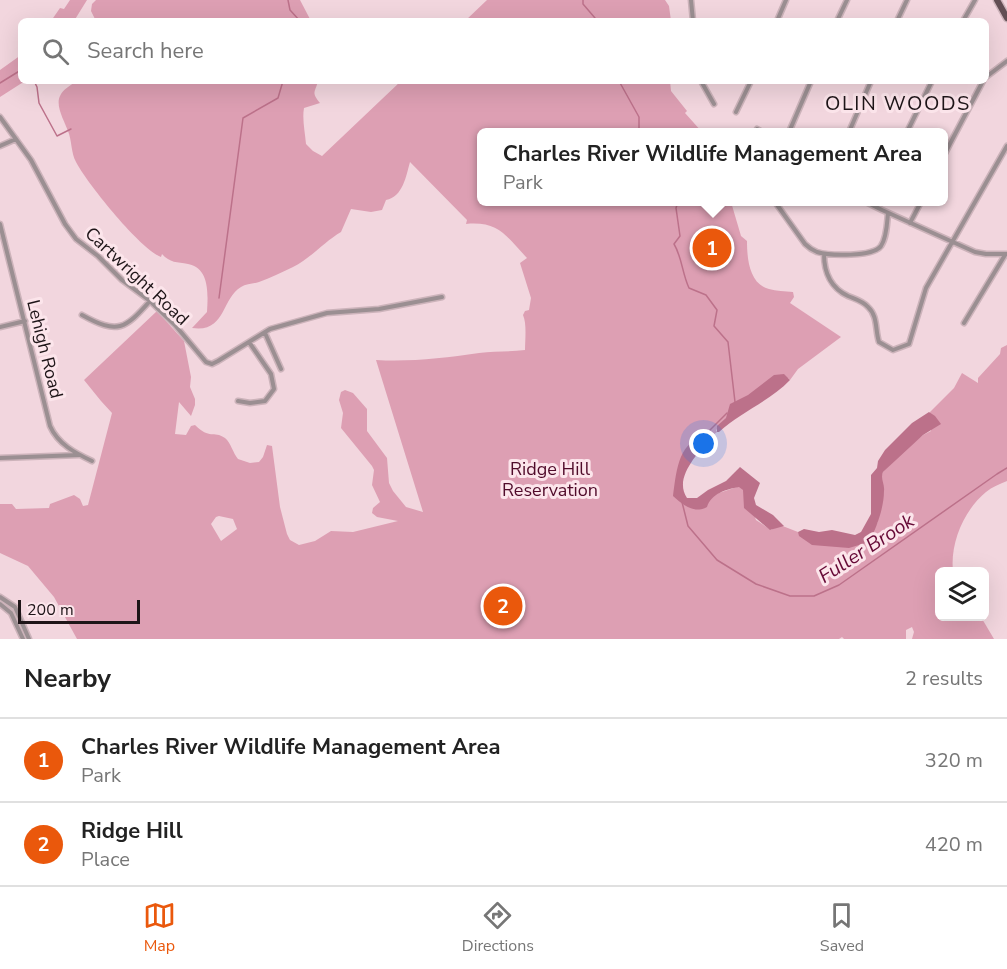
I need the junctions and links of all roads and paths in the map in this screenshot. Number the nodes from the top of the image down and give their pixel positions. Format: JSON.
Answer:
{"nodes":[{"id":1,"x":691,"y":0,"type":"edge"},
{"id":2,"x":786,"y":0,"type":"edge"},
{"id":3,"x":847,"y":0,"type":"edge"},
{"id":4,"x":907,"y":0,"type":"edge"},
{"id":5,"x":975,"y":0,"type":"edge"},
{"id":6,"x":999,"y":1,"type":"edge"},
{"id":7,"x":693,"y":18,"type":"edge"},
{"id":8,"x":778,"y":18,"type":"edge"},
{"id":9,"x":838,"y":18,"type":"edge"},
{"id":10,"x":898,"y":18,"type":"edge"},
{"id":11,"x":965,"y":18,"type":"edge"},
{"id":12,"x":1007,"y":18,"type":"edge"},
{"id":13,"x":1007,"y":61,"type":"edge"},
{"id":14,"x":989,"y":75,"type":"edge"},
{"id":15,"x":703,"y":84,"type":"edge"},
{"id":16,"x":749,"y":84,"type":"edge"},
{"id":17,"x":810,"y":84,"type":"edge"},
{"id":18,"x":870,"y":84,"type":"edge"},
{"id":19,"x":930,"y":84,"type":"edge"},
{"id":20,"x":981,"y":84,"type":"edge"},
{"id":21,"x":714,"y":104,"type":"dead end"},
{"id":22,"x":735,"y":112,"type":"dead end"},
{"id":23,"x":0,"y":117,"type":"edge"},
{"id":24,"x":791,"y":128,"type":"edge"},
{"id":25,"x":851,"y":128,"type":"edge"},
{"id":26,"x":908,"y":128,"type":"edge"},
{"id":27,"x":16,"y":139,"type":"junction"},
{"id":28,"x":0,"y":146,"type":"edge"},
{"id":29,"x":1007,"y":146,"type":"edge"},
{"id":30,"x":948,"y":148,"type":"edge"},
{"id":31,"x":778,"y":206,"type":"edge"},
{"id":32,"x":876,"y":206,"type":"edge"},
{"id":33,"x":918,"y":206,"type":"edge"},
{"id":34,"x":888,"y":213,"type":"junction"},
{"id":35,"x":910,"y":223,"type":"junction"},
{"id":36,"x":0,"y":224,"type":"edge"},
{"id":37,"x":951,"y":242,"type":"junction"},
{"id":38,"x":824,"y":254,"type":"junction"},
{"id":39,"x":1006,"y":254,"type":"edge"},
{"id":40,"x":442,"y":297,"type":"dead end"},
{"id":41,"x":150,"y":300,"type":"junction"},
{"id":42,"x":82,"y":315,"type":"dead end"},
{"id":43,"x":25,"y":321,"type":"junction"},
{"id":44,"x":964,"y":323,"type":"dead end"},
{"id":45,"x":0,"y":327,"type":"edge"},
{"id":46,"x":265,"y":333,"type":"junction"},
{"id":47,"x":249,"y":342,"type":"junction"},
{"id":48,"x":281,"y":369,"type":"dead end"},
{"id":49,"x":238,"y":401,"type":"dead end"},
{"id":50,"x":80,"y":455,"type":"junction"},
{"id":51,"x":0,"y":458,"type":"edge"},
{"id":52,"x":92,"y":461,"type":"dead end"},
{"id":53,"x":0,"y":597,"type":"edge"},
{"id":54,"x":0,"y":603,"type":"edge"},
{"id":55,"x":23,"y":639,"type":"edge"},
{"id":56,"x":29,"y":639,"type":"edge"}],
"edges":[{"from":1,"to":7,"type":"street"},
{"from":2,"to":8,"type":"street"},
{"from":3,"to":9,"type":"street"},
{"from":4,"to":10,"type":"street"},
{"from":5,"to":11,"type":"street"},
{"from":6,"to":12,"type":"main road"},
{"from":13,"to":14,"type":"street"},
{"from":15,"to":21,"type":"street"},
{"from":16,"to":22,"type":"street"},
{"from":17,"to":24,"type":"street"},
{"from":18,"to":25,"type":"street"},
{"from":19,"to":26,"type":"street"},
{"from":20,"to":30,"type":"street"},
{"from":23,"to":27,"type":"street","name":"Cartwright Road"},
{"from":27,"to":28,"type":"street"},
{"from":27,"to":41,"type":"street","name":"Cartwright Road"},
{"from":29,"to":37,"type":"street"},
{"from":31,"to":38,"type":"street"},
{"from":32,"to":34,"type":"street"},
{"from":33,"to":35,"type":"street"},
{"from":34,"to":35,"type":"street"},
{"from":34,"to":38,"type":"street"},
{"from":35,"to":37,"type":"street"},
{"from":36,"to":43,"type":"street","name":"Lehigh Road"},
{"from":37,"to":38,"type":"street"},
{"from":37,"to":39,"type":"street"},
{"from":39,"to":44,"type":"street"},
{"from":40,"to":46,"type":"street","name":"Cartwright Road"},
{"from":41,"to":42,"type":"street"},
{"from":41,"to":47,"type":"street","name":"Cartwright Road"},
{"from":43,"to":45,"type":"street"},
{"from":43,"to":50,"type":"street","name":"Lehigh Road"},
{"from":46,"to":47,"type":"street","name":"Cartwright Road"},
{"from":46,"to":48,"type":"street"},
{"from":47,"to":49,"type":"street"},
{"from":50,"to":51,"type":"street"},
{"from":50,"to":52,"type":"street","name":"Lehigh Road"},
{"from":53,"to":56,"type":"street"},
{"from":54,"to":55,"type":"street"}]}
